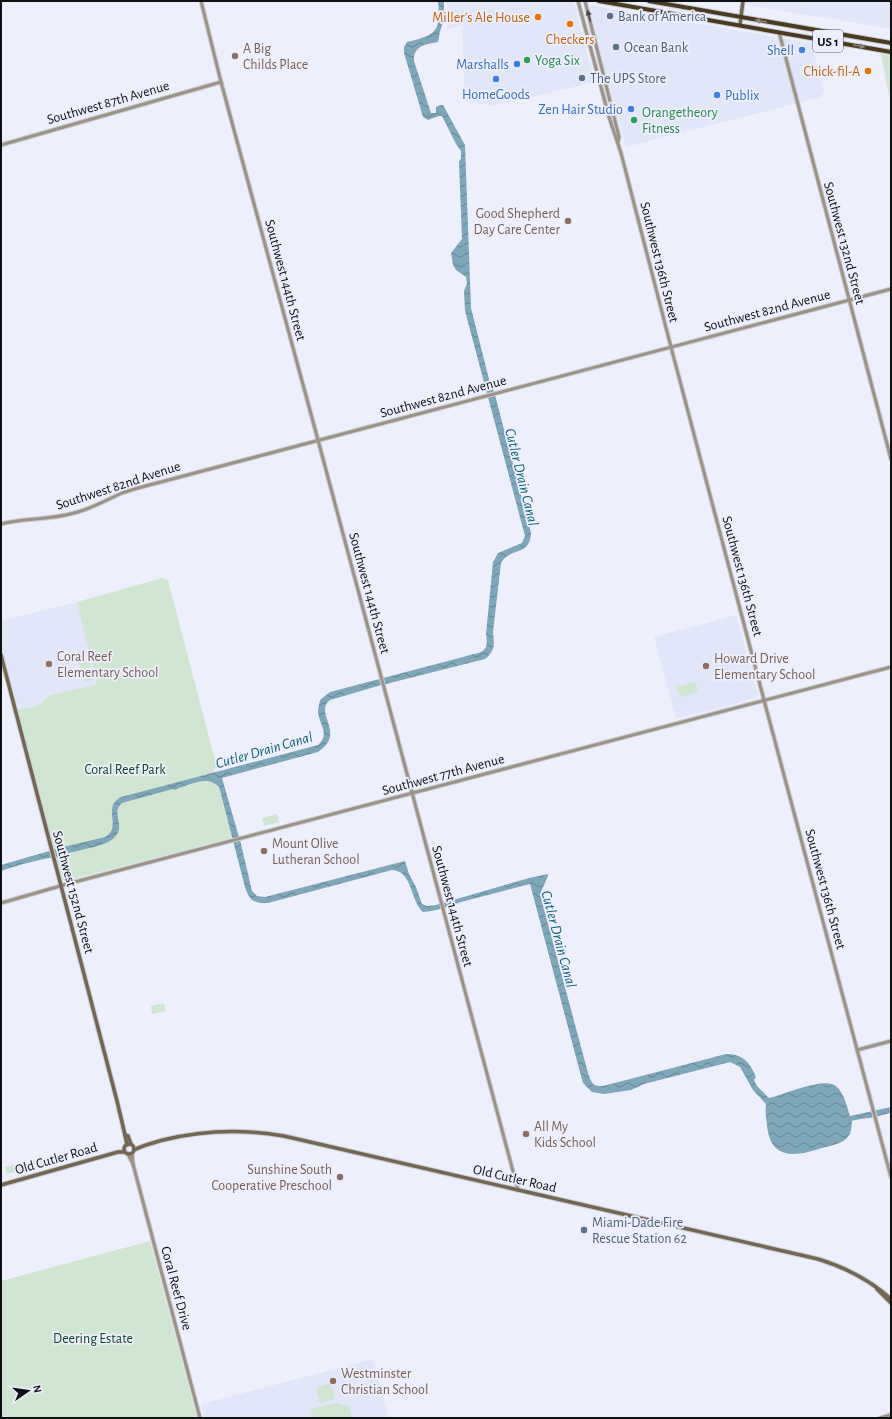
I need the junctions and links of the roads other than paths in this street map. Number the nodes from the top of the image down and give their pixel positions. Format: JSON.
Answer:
{"nodes":[{"id":1,"x":201,"y":1,"type":"edge"},
{"id":2,"x":578,"y":1,"type":"edge"},
{"id":3,"x":585,"y":1,"type":"edge"},
{"id":4,"x":599,"y":1,"type":"edge"},
{"id":5,"x":649,"y":1,"type":"edge"},
{"id":6,"x":743,"y":1,"type":"edge"},
{"id":7,"x":741,"y":17,"type":"junction"},
{"id":8,"x":780,"y":24,"type":"junction"},
{"id":9,"x":740,"y":25,"type":"junction"},
{"id":10,"x":779,"y":32,"type":"junction"},
{"id":11,"x":879,"y":41,"type":"junction"},
{"id":12,"x":891,"y":43,"type":"edge"},
{"id":13,"x":878,"y":49,"type":"junction"},
{"id":14,"x":891,"y":52,"type":"edge"},
{"id":15,"x":221,"y":82,"type":"junction"},
{"id":16,"x":618,"y":142,"type":"junction"},
{"id":17,"x":1,"y":144,"type":"edge"},
{"id":18,"x":891,"y":289,"type":"edge"},
{"id":19,"x":849,"y":300,"type":"junction"},
{"id":20,"x":671,"y":347,"type":"junction"},
{"id":21,"x":318,"y":440,"type":"junction"},
{"id":22,"x":891,"y":458,"type":"edge"},
{"id":23,"x":1,"y":524,"type":"edge"},
{"id":24,"x":1,"y":655,"type":"edge"},
{"id":25,"x":891,"y":667,"type":"edge"},
{"id":26,"x":764,"y":700,"type":"junction"},
{"id":27,"x":412,"y":793,"type":"junction"},
{"id":28,"x":60,"y":886,"type":"junction"},
{"id":29,"x":1,"y":903,"type":"edge"},
{"id":30,"x":891,"y":1041,"type":"edge"},
{"id":31,"x":857,"y":1050,"type":"junction"},
{"id":32,"x":129,"y":1149,"type":"junction"},
{"id":33,"x":891,"y":1177,"type":"edge"},
{"id":34,"x":1,"y":1185,"type":"edge"},
{"id":35,"x":518,"y":1190,"type":"junction"},
{"id":36,"x":877,"y":1289,"type":"junction"},
{"id":37,"x":891,"y":1299,"type":"edge"},
{"id":38,"x":891,"y":1303,"type":"edge"},
{"id":39,"x":891,"y":1415,"type":"edge"},
{"id":40,"x":200,"y":1418,"type":"edge"},
{"id":41,"x":880,"y":1418,"type":"edge"}],
"edges":[{"from":1,"to":15,"type":"street","name":"Southwest 144th Street"},
{"from":2,"to":16,"type":"street","name":"Southwest 136th Street"},
{"from":16,"to":3,"type":"street","name":"Southwest 136th Street","one_way":true},
{"from":4,"to":9,"type":"highway","number":"US 1"},
{"from":5,"to":7,"type":"highway","number":"US 1"},
{"from":6,"to":7,"type":"main road"},
{"from":8,"to":7,"type":"highway","number":"US 1","one_way":true},
{"from":7,"to":9,"type":"main road"},
{"from":8,"to":10,"type":"highway"},
{"from":8,"to":11,"type":"highway","number":"US 1"},
{"from":9,"to":10,"type":"highway","number":"US 1"},
{"from":10,"to":13,"type":"highway","number":"US 1","one_way":true},
{"from":10,"to":19,"type":"street","name":"Southwest 132nd Street"},
{"from":11,"to":12,"type":"highway","number":"US 1"},
{"from":11,"to":13,"type":"highway"},
{"from":13,"to":14,"type":"highway","number":"US 1"},
{"from":15,"to":17,"type":"street","name":"Southwest 87th Avenue"},
{"from":15,"to":21,"type":"street","name":"Southwest 144th Street"},
{"from":16,"to":20,"type":"street","name":"Southwest 136th Street"},
{"from":18,"to":19,"type":"street","name":"Southwest 82nd Avenue"},
{"from":19,"to":20,"type":"street","name":"Southwest 82nd Avenue"},
{"from":19,"to":22,"type":"street","name":"Southwest 132nd Street"},
{"from":20,"to":21,"type":"street","name":"Southwest 82nd Avenue"},
{"from":20,"to":26,"type":"street","name":"Southwest 136th Street"},
{"from":21,"to":23,"type":"street","name":"Southwest 82nd Avenue"},
{"from":21,"to":27,"type":"street","name":"Southwest 144th Street"},
{"from":24,"to":28,"type":"main road","name":"Southwest 152nd Street"},
{"from":25,"to":26,"type":"street","name":"Southwest 77th Avenue"},
{"from":26,"to":27,"type":"street","name":"Southwest 77th Avenue"},
{"from":26,"to":31,"type":"street","name":"Southwest 136th Street"},
{"from":27,"to":28,"type":"street","name":"Southwest 77th Avenue"},
{"from":27,"to":35,"type":"street","name":"Southwest 144th Street"},
{"from":28,"to":29,"type":"street","name":"Southwest 77th Avenue"},
{"from":28,"to":32,"type":"main road","name":"Southwest 152nd Street"},
{"from":30,"to":31,"type":"street"},
{"from":31,"to":33,"type":"street","name":"Southwest 136th Street"},
{"from":32,"to":34,"type":"main road","name":"Old Cutler Road"},
{"from":32,"to":35,"type":"main road","name":"Old Cutler Road"},
{"from":32,"to":40,"type":"street","name":"Coral Reef Drive"},
{"from":35,"to":36,"type":"main road","name":"Old Cutler Road"},
{"from":36,"to":37,"type":"main road"},
{"from":36,"to":38,"type":"main road"},
{"from":39,"to":41,"type":"street"}]}
